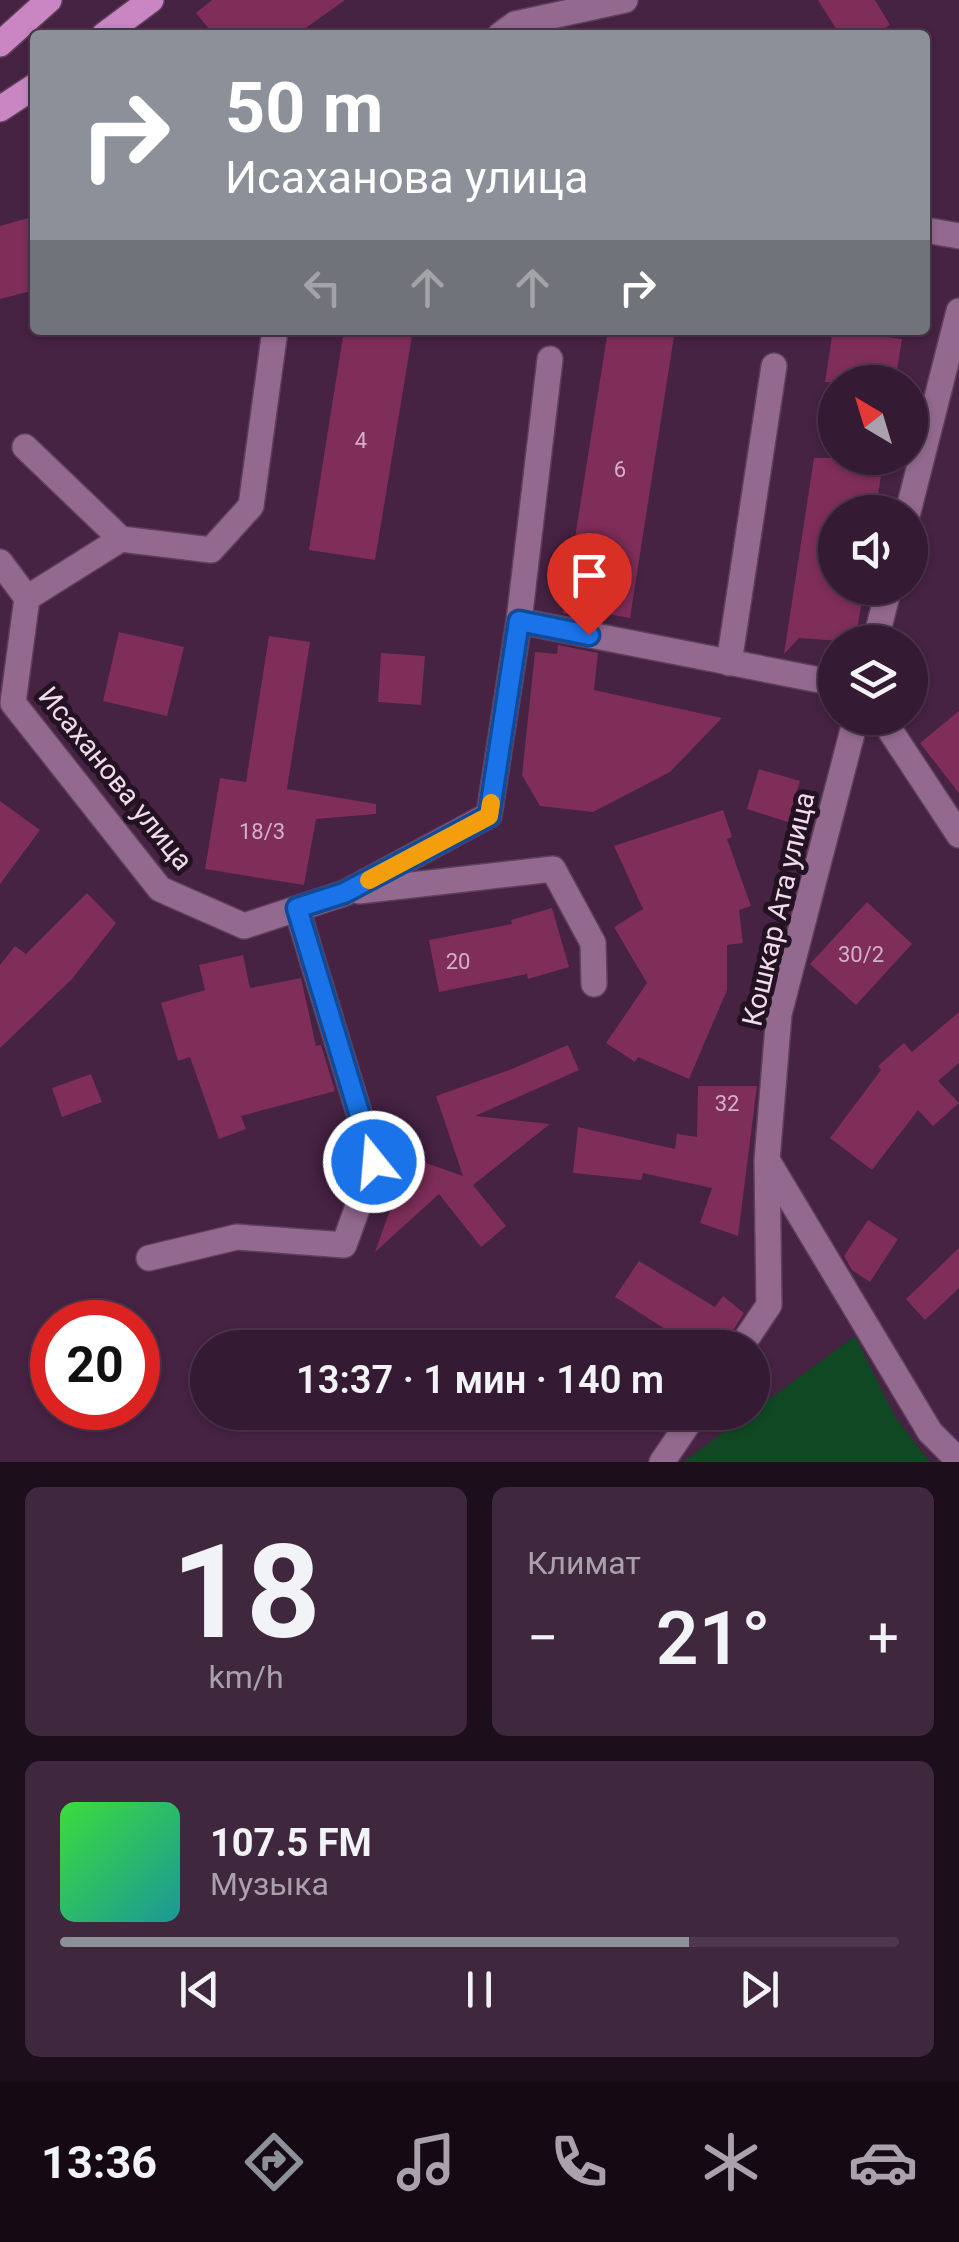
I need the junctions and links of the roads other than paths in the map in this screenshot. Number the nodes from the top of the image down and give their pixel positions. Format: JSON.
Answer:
{"nodes":[{"id":1,"x":49,"y":0,"type":"edge"},
{"id":2,"x":151,"y":0,"type":"edge"},
{"id":3,"x":625,"y":0,"type":"edge"},
{"id":4,"x":111,"y":30,"type":"edge"},
{"id":5,"x":507,"y":30,"type":"edge"},
{"id":6,"x":0,"y":44,"type":"edge"},
{"id":7,"x":930,"y":231,"type":"edge"},
{"id":8,"x":959,"y":236,"type":"edge"},
{"id":9,"x":959,"y":311,"type":"edge"},
{"id":10,"x":275,"y":335,"type":"edge"},
{"id":11,"x":550,"y":359,"type":"dead end"},
{"id":12,"x":774,"y":366,"type":"dead end"},
{"id":13,"x":26,"y":447,"type":"dead end"},
{"id":14,"x":912,"y":495,"type":"edge"},
{"id":15,"x":121,"y":539,"type":"junction"},
{"id":16,"x":0,"y":562,"type":"edge"},
{"id":17,"x":27,"y":598,"type":"junction"},
{"id":18,"x":519,"y":621,"type":"junction"},
{"id":19,"x":729,"y":662,"type":"junction"},
{"id":20,"x":818,"y":680,"type":"edge"},
{"id":21,"x":6,"y":704,"type":"edge"},
{"id":22,"x":852,"y":735,"type":"edge"},
{"id":23,"x":893,"y":735,"type":"edge"},
{"id":24,"x":959,"y":834,"type":"edge"},
{"id":25,"x":344,"y":893,"type":"junction"},
{"id":26,"x":297,"y":908,"type":"junction"},
{"id":27,"x":594,"y":984,"type":"dead end"},
{"id":28,"x":767,"y":1160,"type":"junction"},
{"id":29,"x":150,"y":1258,"type":"dead end"},
{"id":30,"x":753,"y":1330,"type":"edge"},
{"id":31,"x":684,"y":1430,"type":"edge"},
{"id":32,"x":959,"y":1461,"type":"edge"},
{"id":33,"x":662,"y":1462,"type":"edge"}],
"edges":[{"from":1,"to":6,"type":"main road"},
{"from":2,"to":4,"type":"main road"},
{"from":3,"to":5,"type":"street"},
{"from":7,"to":8,"type":"street"},
{"from":9,"to":14,"type":"street"},
{"from":10,"to":15,"type":"street"},
{"from":11,"to":18,"type":"street"},
{"from":12,"to":19,"type":"street"},
{"from":13,"to":15,"type":"street"},
{"from":15,"to":17,"type":"street"},
{"from":16,"to":17,"type":"street"},
{"from":17,"to":21,"type":"street","name":"Исаханова улица"},
{"from":18,"to":19,"type":"street"},
{"from":18,"to":25,"type":"street","name":"Исаханова улица"},
{"from":19,"to":20,"type":"street"},
{"from":21,"to":26,"type":"street","name":"Исаханова улица"},
{"from":22,"to":28,"type":"street","name":"Кошкар Ата улица"},
{"from":23,"to":24,"type":"street"},
{"from":25,"to":26,"type":"street","name":"Исаханова улица"},
{"from":25,"to":27,"type":"street"},
{"from":26,"to":29,"type":"street"},
{"from":28,"to":30,"type":"street","name":"Кошкар Ата улица"},
{"from":28,"to":32,"type":"street"},
{"from":31,"to":33,"type":"street"}]}
